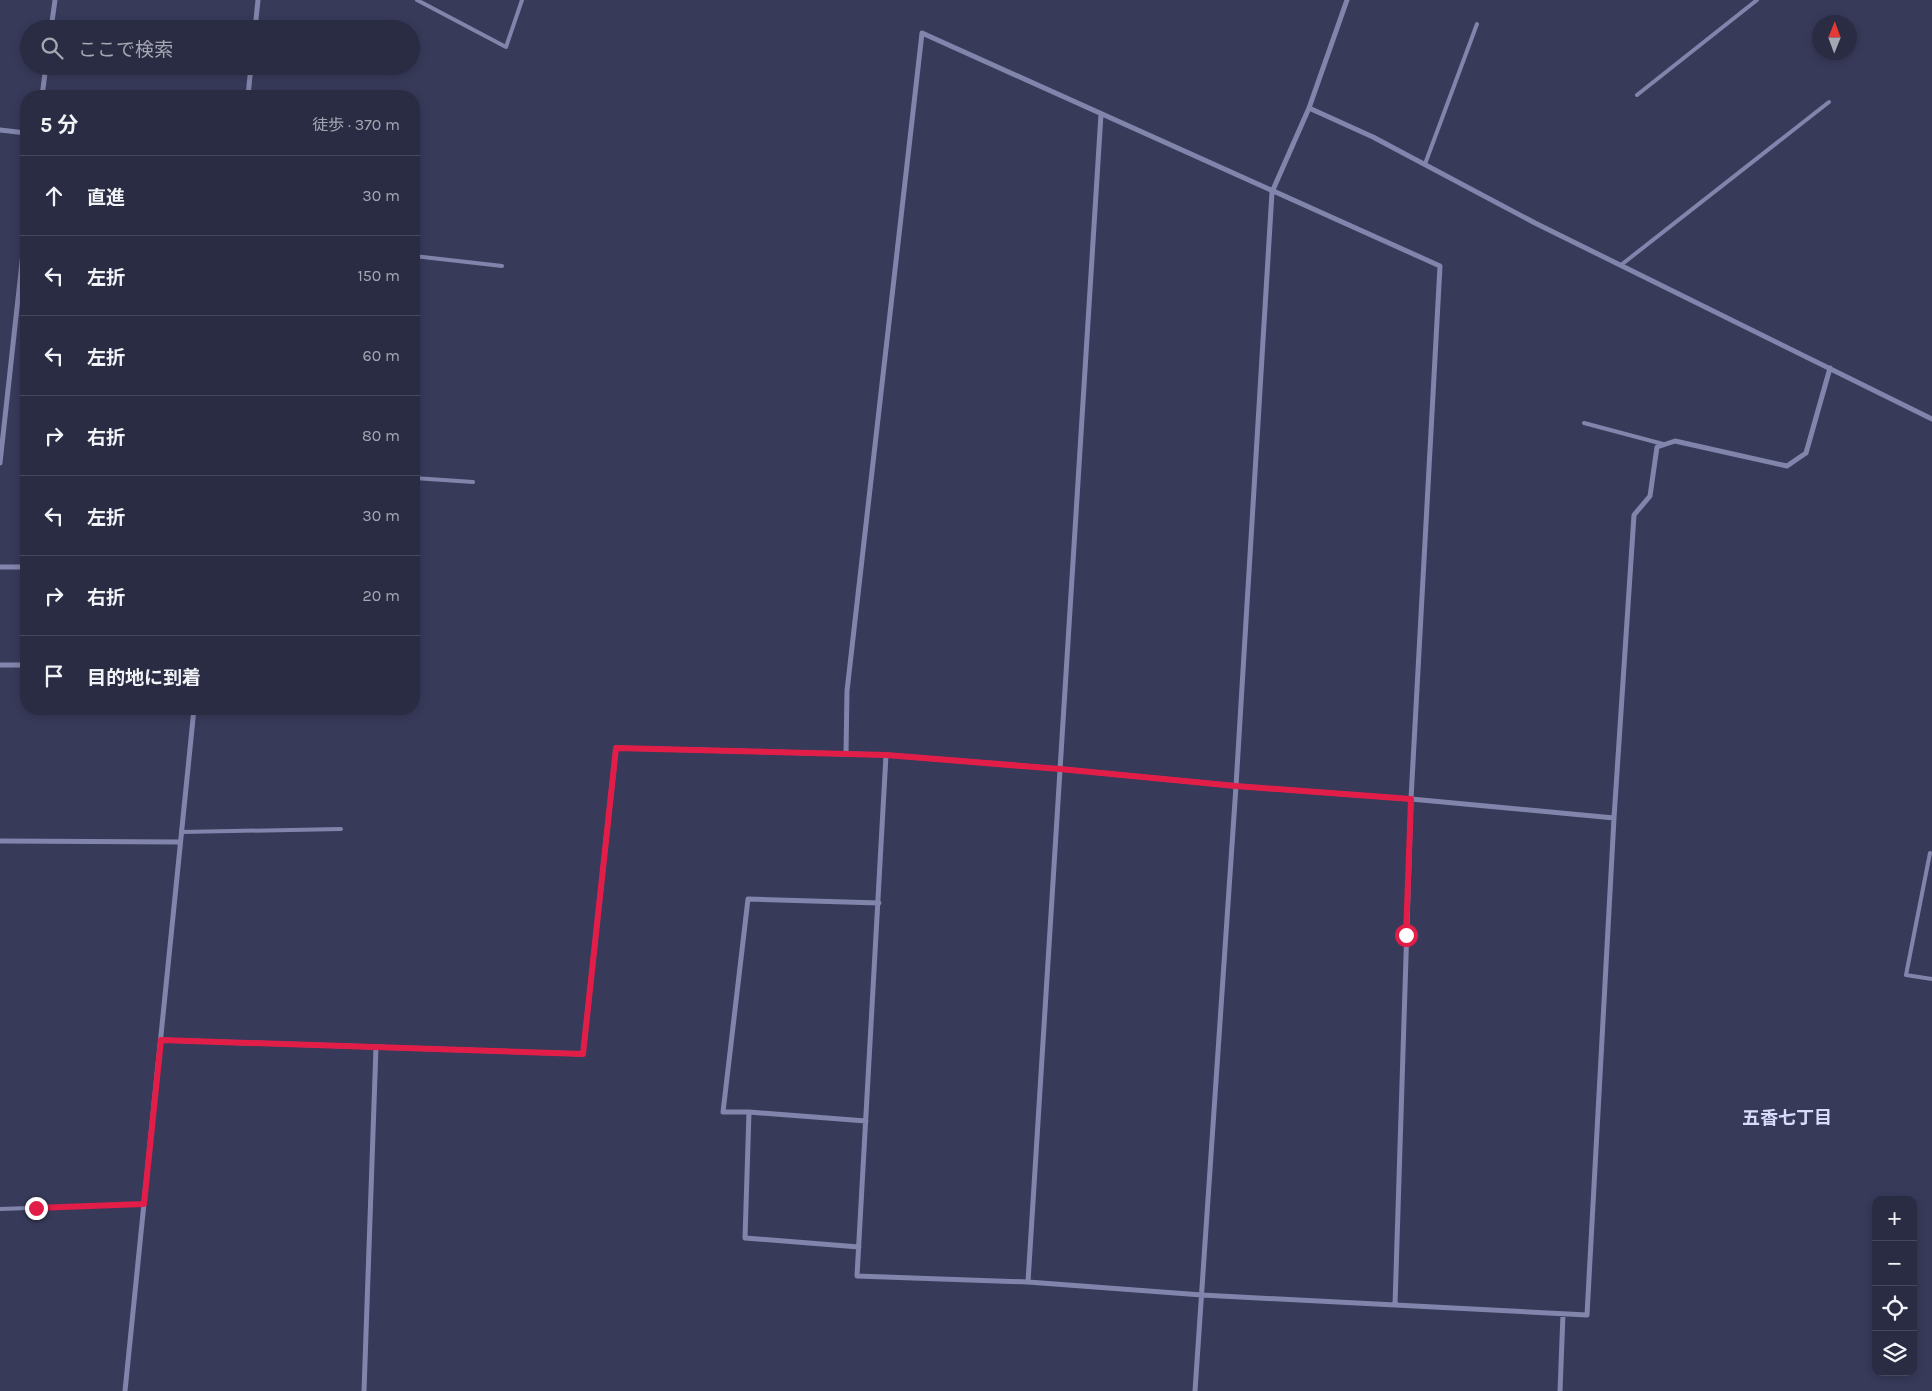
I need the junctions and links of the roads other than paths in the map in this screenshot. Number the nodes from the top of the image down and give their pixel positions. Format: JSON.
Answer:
{"nodes":[{"id":1,"x":55,"y":0,"type":"edge"},
{"id":2,"x":258,"y":0,"type":"edge"},
{"id":3,"x":417,"y":0,"type":"edge"},
{"id":4,"x":522,"y":0,"type":"edge"},
{"id":5,"x":1347,"y":0,"type":"edge"},
{"id":6,"x":1757,"y":0,"type":"edge"},
{"id":7,"x":52,"y":20,"type":"edge"},
{"id":8,"x":256,"y":20,"type":"edge"},
{"id":9,"x":1477,"y":24,"type":"dead end"},
{"id":10,"x":45,"y":75,"type":"edge"},
{"id":11,"x":250,"y":75,"type":"edge"},
{"id":12,"x":43,"y":90,"type":"edge"},
{"id":13,"x":249,"y":90,"type":"edge"},
{"id":14,"x":1637,"y":95,"type":"dead end"},
{"id":15,"x":1829,"y":102,"type":"dead end"},
{"id":16,"x":1309,"y":108,"type":"junction"},
{"id":17,"x":1101,"y":114,"type":"junction"},
{"id":18,"x":0,"y":130,"type":"edge"},
{"id":19,"x":20,"y":132,"type":"edge"},
{"id":20,"x":1425,"y":164,"type":"junction"},
{"id":21,"x":1272,"y":192,"type":"junction"},
{"id":22,"x":420,"y":257,"type":"edge"},
{"id":23,"x":1621,"y":265,"type":"junction"},
{"id":24,"x":502,"y":266,"type":"dead end"},
{"id":25,"x":20,"y":281,"type":"edge"},
{"id":26,"x":1830,"y":368,"type":"junction"},
{"id":27,"x":1932,"y":419,"type":"edge"},
{"id":28,"x":1584,"y":424,"type":"dead end"},
{"id":29,"x":1664,"y":444,"type":"junction"},
{"id":30,"x":0,"y":463,"type":"edge"},
{"id":31,"x":420,"y":478,"type":"edge"},
{"id":32,"x":473,"y":482,"type":"dead end"},
{"id":33,"x":0,"y":567,"type":"edge"},
{"id":34,"x":20,"y":567,"type":"edge"},
{"id":35,"x":0,"y":665,"type":"edge"},
{"id":36,"x":20,"y":665,"type":"edge"},
{"id":37,"x":193,"y":715,"type":"edge"},
{"id":38,"x":846,"y":753,"type":"junction"},
{"id":39,"x":886,"y":755,"type":"junction"},
{"id":40,"x":1060,"y":769,"type":"junction"},
{"id":41,"x":1236,"y":786,"type":"junction"},
{"id":42,"x":1411,"y":799,"type":"junction"},
{"id":43,"x":1614,"y":818,"type":"junction"},
{"id":44,"x":341,"y":829,"type":"dead end"},
{"id":45,"x":181,"y":832,"type":"junction"},
{"id":46,"x":0,"y":841,"type":"edge"},
{"id":47,"x":180,"y":842,"type":"junction"},
{"id":48,"x":1930,"y":853,"type":"dead end"},
{"id":49,"x":879,"y":903,"type":"junction"},
{"id":50,"x":1932,"y":979,"type":"edge"},
{"id":51,"x":161,"y":1040,"type":"junction"},
{"id":52,"x":376,"y":1047,"type":"junction"},
{"id":53,"x":749,"y":1112,"type":"junction"},
{"id":54,"x":866,"y":1121,"type":"junction"},
{"id":55,"x":144,"y":1204,"type":"junction"},
{"id":56,"x":0,"y":1209,"type":"edge"},
{"id":57,"x":859,"y":1247,"type":"junction"},
{"id":58,"x":1028,"y":1282,"type":"junction"},
{"id":59,"x":1202,"y":1295,"type":"junction"},
{"id":60,"x":1395,"y":1305,"type":"junction"},
{"id":61,"x":1563,"y":1314,"type":"junction"},
{"id":62,"x":125,"y":1391,"type":"edge"},
{"id":63,"x":364,"y":1391,"type":"edge"},
{"id":64,"x":1195,"y":1391,"type":"edge"},
{"id":65,"x":1560,"y":1391,"type":"edge"}],
"edges":[{"from":1,"to":7,"type":"street"},
{"from":2,"to":8,"type":"street"},
{"from":3,"to":4,"type":"lane"},
{"from":5,"to":16,"type":"street"},
{"from":6,"to":14,"type":"lane"},
{"from":9,"to":20,"type":"lane"},
{"from":10,"to":12,"type":"street"},
{"from":11,"to":13,"type":"street"},
{"from":15,"to":23,"type":"lane"},
{"from":16,"to":20,"type":"street"},
{"from":16,"to":21,"type":"street"},
{"from":17,"to":21,"type":"street"},
{"from":17,"to":38,"type":"street"},
{"from":17,"to":40,"type":"street"},
{"from":18,"to":19,"type":"street"},
{"from":20,"to":23,"type":"street"},
{"from":21,"to":41,"type":"street"},
{"from":21,"to":42,"type":"street"},
{"from":22,"to":24,"type":"lane"},
{"from":23,"to":26,"type":"street"},
{"from":25,"to":30,"type":"street"},
{"from":26,"to":27,"type":"street"},
{"from":26,"to":29,"type":"street"},
{"from":28,"to":29,"type":"lane"},
{"from":29,"to":43,"type":"street"},
{"from":31,"to":32,"type":"lane"},
{"from":33,"to":34,"type":"street"},
{"from":35,"to":36,"type":"street"},
{"from":37,"to":45,"type":"street"},
{"from":38,"to":39,"type":"street"},
{"from":38,"to":52,"type":"street"},
{"from":39,"to":40,"type":"street"},
{"from":39,"to":49,"type":"street"},
{"from":40,"to":41,"type":"street"},
{"from":40,"to":58,"type":"street"},
{"from":41,"to":42,"type":"street"},
{"from":41,"to":59,"type":"street"},
{"from":42,"to":43,"type":"street"},
{"from":42,"to":60,"type":"street"},
{"from":43,"to":61,"type":"street"},
{"from":44,"to":45,"type":"lane"},
{"from":45,"to":47,"type":"street"},
{"from":46,"to":47,"type":"street"},
{"from":47,"to":51,"type":"street"},
{"from":48,"to":50,"type":"lane"},
{"from":49,"to":53,"type":"street"},
{"from":49,"to":54,"type":"street"},
{"from":51,"to":52,"type":"street"},
{"from":51,"to":55,"type":"street"},
{"from":52,"to":63,"type":"street"},
{"from":53,"to":54,"type":"street"},
{"from":53,"to":57,"type":"street"},
{"from":54,"to":57,"type":"street"},
{"from":55,"to":56,"type":"lane"},
{"from":55,"to":62,"type":"street"},
{"from":57,"to":58,"type":"street"},
{"from":58,"to":59,"type":"street"},
{"from":59,"to":60,"type":"street"},
{"from":59,"to":64,"type":"street"},
{"from":60,"to":61,"type":"street"},
{"from":61,"to":65,"type":"street"}]}
